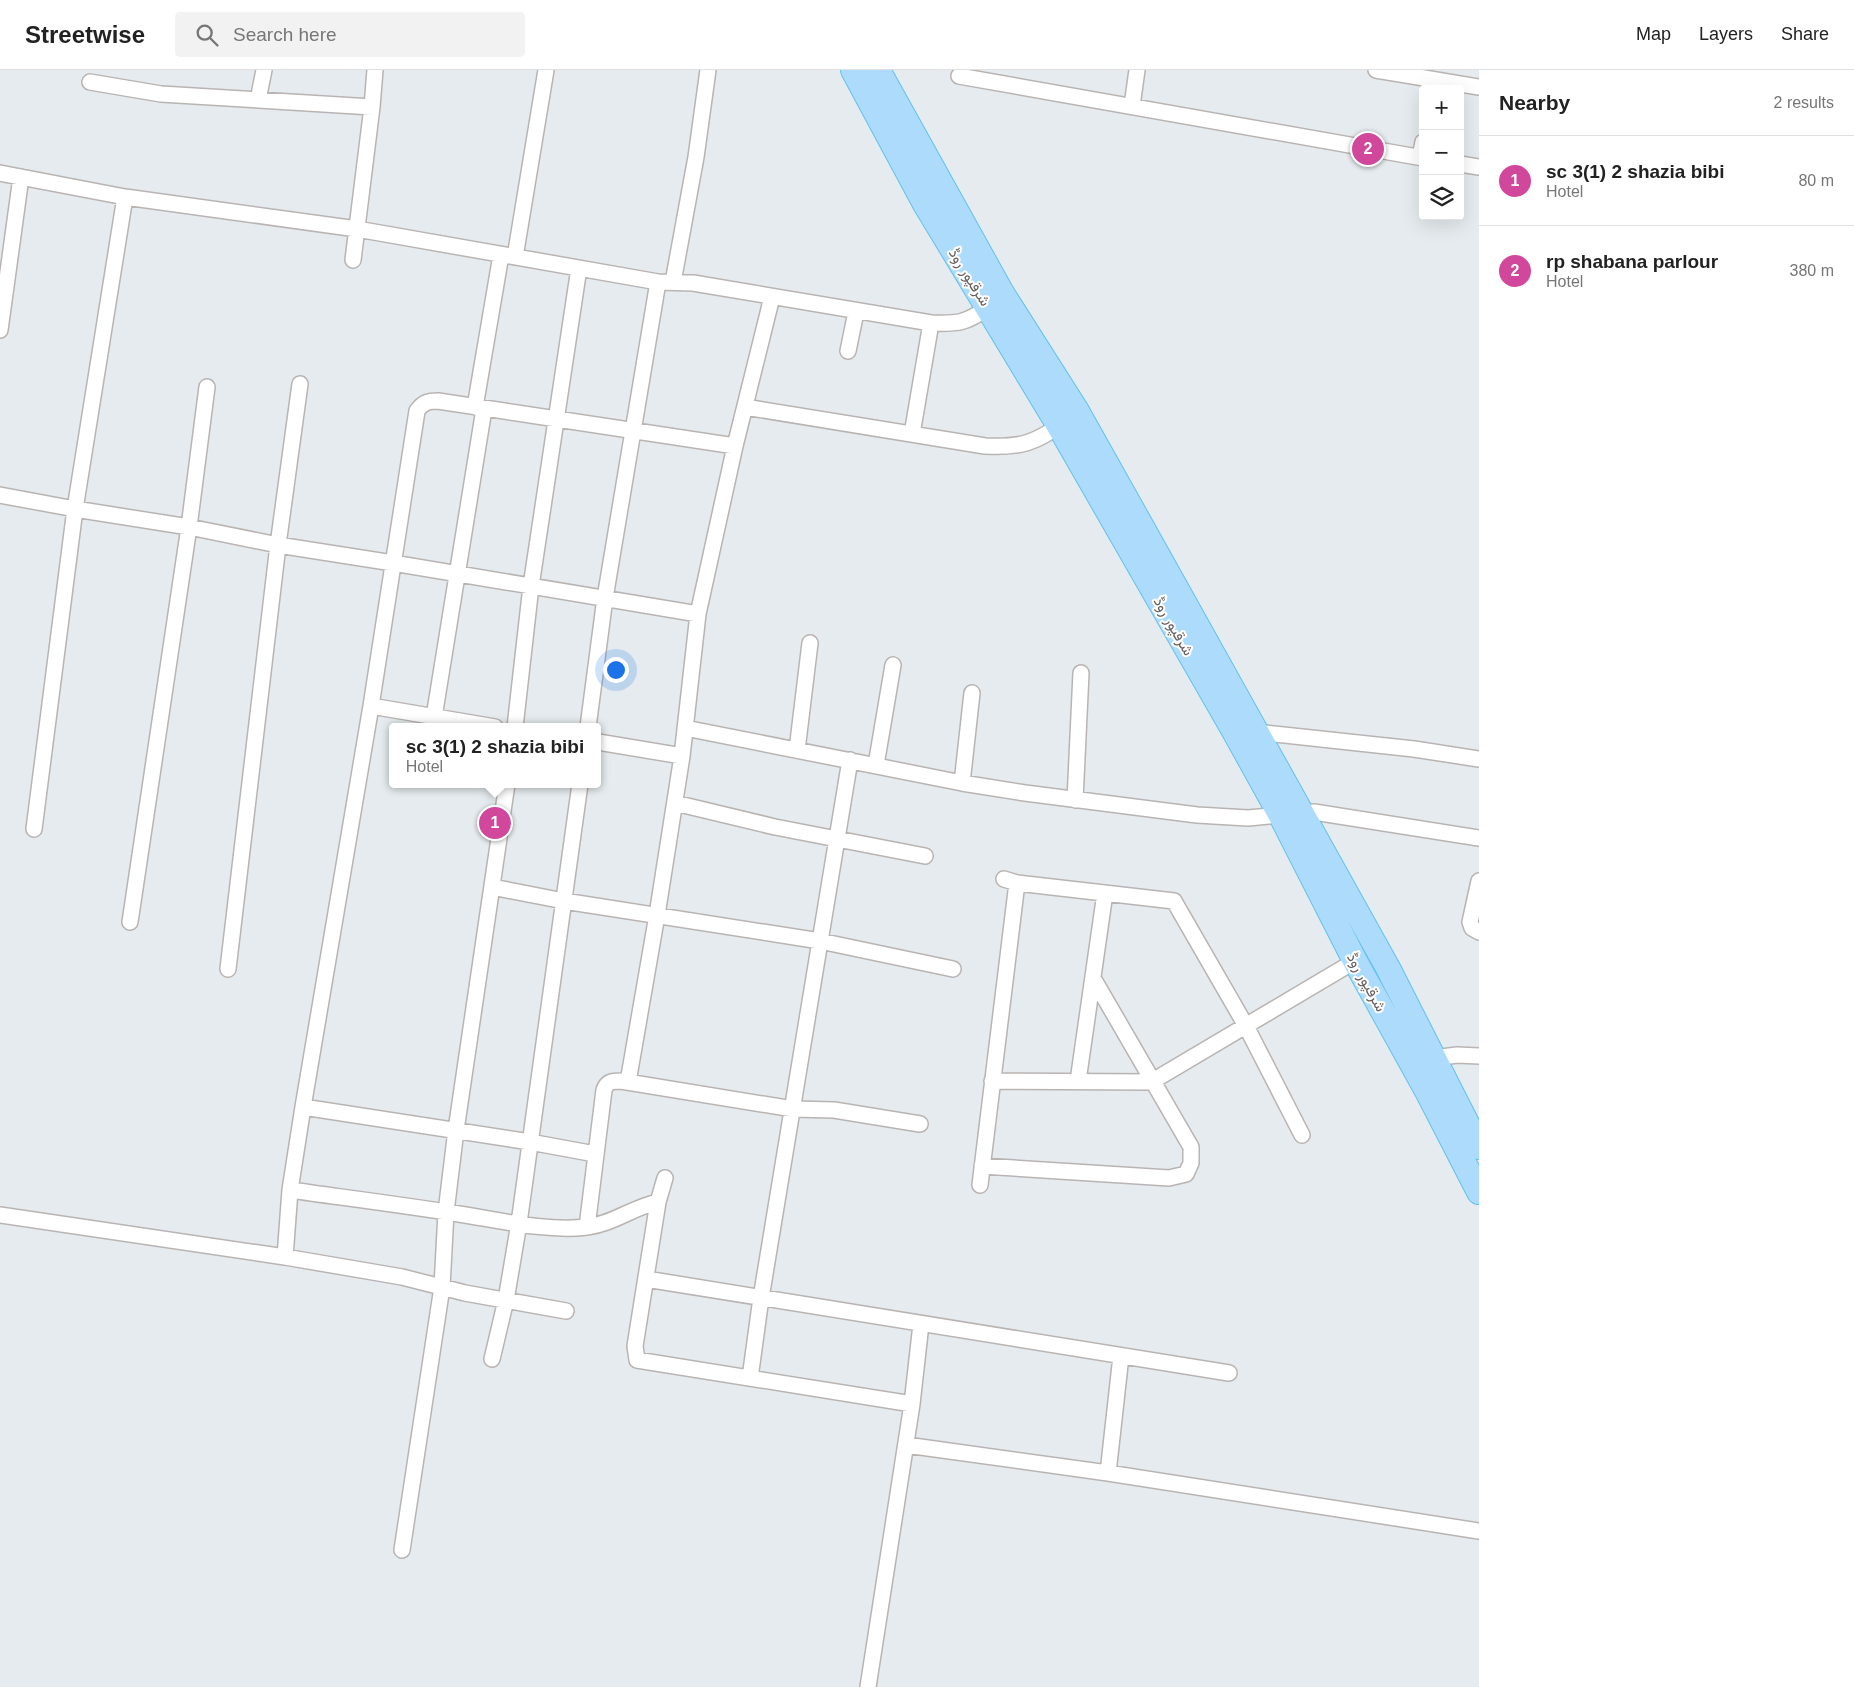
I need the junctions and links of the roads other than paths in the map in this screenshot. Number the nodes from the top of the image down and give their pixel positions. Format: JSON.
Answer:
{"nodes":[{"id":1,"x":264,"y":70,"type":"edge"},
{"id":2,"x":375,"y":70,"type":"edge"},
{"id":3,"x":546,"y":70,"type":"edge"},
{"id":4,"x":708,"y":70,"type":"edge"},
{"id":5,"x":853,"y":70,"type":"edge"},
{"id":6,"x":878,"y":70,"type":"edge"},
{"id":7,"x":1137,"y":70,"type":"edge"},
{"id":8,"x":1376,"y":70,"type":"edge"},
{"id":9,"x":959,"y":76,"type":"dead end"},
{"id":10,"x":90,"y":82,"type":"dead end"},
{"id":11,"x":1432,"y":84,"type":"edge"},
{"id":12,"x":1479,"y":87,"type":"edge"},
{"id":13,"x":258,"y":100,"type":"junction"},
{"id":14,"x":1132,"y":106,"type":"junction"},
{"id":15,"x":372,"y":107,"type":"junction"},
{"id":16,"x":1419,"y":156,"type":"edge"},
{"id":17,"x":1464,"y":165,"type":"edge"},
{"id":18,"x":1479,"y":168,"type":"edge"},
{"id":19,"x":0,"y":173,"type":"edge"},
{"id":20,"x":21,"y":177,"type":"junction"},
{"id":21,"x":125,"y":197,"type":"junction"},
{"id":22,"x":357,"y":229,"type":"junction"},
{"id":23,"x":508,"y":256,"type":"junction"},
{"id":24,"x":353,"y":260,"type":"dead end"},
{"id":25,"x":579,"y":268,"type":"junction"},
{"id":26,"x":666,"y":282,"type":"junction"},
{"id":27,"x":772,"y":296,"type":"junction"},
{"id":28,"x":988,"y":307,"type":"junction"},
{"id":29,"x":856,"y":312,"type":"junction"},
{"id":30,"x":930,"y":324,"type":"junction"},
{"id":31,"x":0,"y":330,"type":"edge"},
{"id":32,"x":848,"y":351,"type":"dead end"},
{"id":33,"x":300,"y":384,"type":"dead end"},
{"id":34,"x":207,"y":387,"type":"dead end"},
{"id":35,"x":745,"y":407,"type":"junction"},
{"id":36,"x":479,"y":408,"type":"junction"},
{"id":37,"x":1068,"y":418,"type":"junction"},
{"id":38,"x":556,"y":420,"type":"junction"},
{"id":39,"x":634,"y":431,"type":"junction"},
{"id":40,"x":912,"y":434,"type":"junction"},
{"id":41,"x":735,"y":446,"type":"junction"},
{"id":42,"x":0,"y":495,"type":"edge"},
{"id":43,"x":75,"y":509,"type":"junction"},
{"id":44,"x":189,"y":527,"type":"junction"},
{"id":45,"x":278,"y":546,"type":"junction"},
{"id":46,"x":393,"y":563,"type":"junction"},
{"id":47,"x":456,"y":574,"type":"junction"},
{"id":48,"x":531,"y":586,"type":"junction"},
{"id":49,"x":606,"y":598,"type":"junction"},
{"id":50,"x":698,"y":614,"type":"junction"},
{"id":51,"x":810,"y":643,"type":"dead end"},
{"id":52,"x":893,"y":665,"type":"dead end"},
{"id":53,"x":1081,"y":673,"type":"dead end"},
{"id":54,"x":972,"y":692,"type":"dead end"},
{"id":55,"x":371,"y":706,"type":"junction"},
{"id":56,"x":434,"y":717,"type":"junction"},
{"id":57,"x":471,"y":723,"type":"edge"},
{"id":58,"x":515,"y":723,"type":"edge"},
{"id":59,"x":589,"y":723,"type":"edge"},
{"id":60,"x":685,"y":728,"type":"junction"},
{"id":61,"x":1256,"y":732,"type":"junction"},
{"id":62,"x":601,"y":742,"type":"edge"},
{"id":63,"x":797,"y":750,"type":"junction"},
{"id":64,"x":682,"y":756,"type":"junction"},
{"id":65,"x":1479,"y":759,"type":"edge"},
{"id":66,"x":850,"y":760,"type":"junction"},
{"id":67,"x":876,"y":765,"type":"junction"},
{"id":68,"x":962,"y":783,"type":"junction"},
{"id":69,"x":506,"y":788,"type":"edge"},
{"id":70,"x":579,"y":788,"type":"edge"},
{"id":71,"x":1075,"y":800,"type":"junction"},
{"id":72,"x":675,"y":803,"type":"junction"},
{"id":73,"x":1291,"y":814,"type":"junction"},
{"id":74,"x":34,"y":829,"type":"dead end"},
{"id":75,"x":837,"y":838,"type":"junction"},
{"id":76,"x":1479,"y":838,"type":"edge"},
{"id":77,"x":925,"y":856,"type":"dead end"},
{"id":78,"x":1479,"y":881,"type":"edge"},
{"id":79,"x":492,"y":887,"type":"junction"},
{"id":80,"x":1105,"y":893,"type":"junction"},
{"id":81,"x":564,"y":901,"type":"junction"},
{"id":82,"x":657,"y":915,"type":"junction"},
{"id":83,"x":130,"y":922,"type":"dead end"},
{"id":84,"x":1479,"y":932,"type":"edge"},
{"id":85,"x":820,"y":941,"type":"junction"},
{"id":86,"x":1355,"y":961,"type":"junction"},
{"id":87,"x":228,"y":969,"type":"dead end"},
{"id":88,"x":953,"y":969,"type":"dead end"},
{"id":89,"x":1093,"y":978,"type":"junction"},
{"id":90,"x":1246,"y":1026,"type":"junction"},
{"id":91,"x":1479,"y":1056,"type":"edge"},
{"id":92,"x":1434,"y":1058,"type":"junction"},
{"id":93,"x":992,"y":1081,"type":"junction"},
{"id":94,"x":1078,"y":1081,"type":"junction"},
{"id":95,"x":628,"y":1082,"type":"junction"},
{"id":96,"x":1151,"y":1082,"type":"junction"},
{"id":97,"x":303,"y":1107,"type":"junction"},
{"id":98,"x":793,"y":1109,"type":"junction"},
{"id":99,"x":920,"y":1124,"type":"dead end"},
{"id":100,"x":456,"y":1130,"type":"junction"},
{"id":101,"x":1302,"y":1135,"type":"dead end"},
{"id":102,"x":530,"y":1142,"type":"junction"},
{"id":103,"x":1479,"y":1147,"type":"edge"},
{"id":104,"x":595,"y":1154,"type":"junction"},
{"id":105,"x":982,"y":1166,"type":"junction"},
{"id":106,"x":665,"y":1178,"type":"dead end"},
{"id":107,"x":980,"y":1185,"type":"dead end"},
{"id":108,"x":290,"y":1190,"type":"junction"},
{"id":109,"x":1479,"y":1192,"type":"edge"},
{"id":110,"x":658,"y":1202,"type":"junction"},
{"id":111,"x":446,"y":1212,"type":"junction"},
{"id":112,"x":0,"y":1215,"type":"edge"},
{"id":113,"x":519,"y":1224,"type":"junction"},
{"id":114,"x":587,"y":1227,"type":"junction"},
{"id":115,"x":285,"y":1257,"type":"junction"},
{"id":116,"x":646,"y":1279,"type":"junction"},
{"id":117,"x":442,"y":1287,"type":"junction"},
{"id":118,"x":761,"y":1298,"type":"junction"},
{"id":119,"x":506,"y":1300,"type":"junction"},
{"id":120,"x":566,"y":1311,"type":"dead end"},
{"id":121,"x":921,"y":1324,"type":"junction"},
{"id":122,"x":1121,"y":1356,"type":"junction"},
{"id":123,"x":492,"y":1359,"type":"dead end"},
{"id":124,"x":1229,"y":1373,"type":"dead end"},
{"id":125,"x":750,"y":1378,"type":"junction"},
{"id":126,"x":912,"y":1404,"type":"junction"},
{"id":127,"x":906,"y":1445,"type":"junction"},
{"id":128,"x":1108,"y":1473,"type":"junction"},
{"id":129,"x":1479,"y":1531,"type":"edge"},
{"id":130,"x":402,"y":1550,"type":"dead end"},
{"id":131,"x":868,"y":1687,"type":"edge"}],
"edges":[{"from":1,"to":13,"type":"street"},
{"from":2,"to":15,"type":"street"},
{"from":3,"to":23,"type":"street"},
{"from":4,"to":26,"type":"street"},
{"from":5,"to":28,"type":"main road","name":"شرقپور روڈ"},
{"from":6,"to":37,"type":"main road","name":"شرقپور روڈ"},
{"from":7,"to":14,"type":"street"},
{"from":8,"to":11,"type":"street"},
{"from":9,"to":14,"type":"street"},
{"from":10,"to":13,"type":"street"},
{"from":11,"to":12,"type":"street"},
{"from":13,"to":15,"type":"street"},
{"from":14,"to":16,"type":"street"},
{"from":15,"to":22,"type":"street"},
{"from":17,"to":18,"type":"street"},
{"from":19,"to":20,"type":"street"},
{"from":20,"to":21,"type":"street"},
{"from":20,"to":31,"type":"street"},
{"from":21,"to":22,"type":"street"},
{"from":21,"to":43,"type":"street"},
{"from":22,"to":23,"type":"street"},
{"from":22,"to":24,"type":"street"},
{"from":23,"to":25,"type":"street"},
{"from":23,"to":36,"type":"street"},
{"from":25,"to":26,"type":"street"},
{"from":25,"to":38,"type":"street"},
{"from":26,"to":27,"type":"street"},
{"from":26,"to":39,"type":"street"},
{"from":27,"to":29,"type":"street"},
{"from":27,"to":35,"type":"street"},
{"from":28,"to":30,"type":"street"},
{"from":28,"to":37,"type":"main road","name":"شرقپور روڈ"},
{"from":29,"to":30,"type":"street"},
{"from":29,"to":32,"type":"street"},
{"from":30,"to":40,"type":"street"},
{"from":33,"to":45,"type":"street"},
{"from":34,"to":44,"type":"street"},
{"from":35,"to":40,"type":"street"},
{"from":35,"to":41,"type":"street"},
{"from":36,"to":38,"type":"street"},
{"from":36,"to":46,"type":"street"},
{"from":36,"to":47,"type":"street"},
{"from":37,"to":40,"type":"street"},
{"from":37,"to":61,"type":"main road","name":"شرقپور روڈ"},
{"from":37,"to":73,"type":"main road","name":"شرقپور روڈ"},
{"from":38,"to":39,"type":"street"},
{"from":38,"to":48,"type":"street"},
{"from":39,"to":41,"type":"street"},
{"from":39,"to":49,"type":"street"},
{"from":41,"to":50,"type":"street"},
{"from":42,"to":43,"type":"street"},
{"from":43,"to":44,"type":"street"},
{"from":43,"to":74,"type":"street"},
{"from":44,"to":45,"type":"street"},
{"from":44,"to":83,"type":"street"},
{"from":45,"to":46,"type":"street"},
{"from":45,"to":87,"type":"street"},
{"from":46,"to":47,"type":"street"},
{"from":46,"to":55,"type":"street"},
{"from":47,"to":48,"type":"street"},
{"from":47,"to":56,"type":"street"},
{"from":48,"to":49,"type":"street"},
{"from":48,"to":58,"type":"street"},
{"from":49,"to":50,"type":"street"},
{"from":49,"to":59,"type":"street"},
{"from":50,"to":60,"type":"street"},
{"from":51,"to":63,"type":"street"},
{"from":52,"to":67,"type":"street"},
{"from":53,"to":71,"type":"street"},
{"from":54,"to":68,"type":"street"},
{"from":55,"to":56,"type":"street"},
{"from":55,"to":97,"type":"street"},
{"from":56,"to":57,"type":"street"},
{"from":60,"to":63,"type":"street"},
{"from":60,"to":64,"type":"street"},
{"from":61,"to":65,"type":"street"},
{"from":61,"to":73,"type":"main road","name":"شرقپور روڈ"},
{"from":62,"to":64,"type":"street"},
{"from":63,"to":66,"type":"street"},
{"from":64,"to":72,"type":"street"},
{"from":66,"to":67,"type":"street"},
{"from":66,"to":75,"type":"street"},
{"from":67,"to":68,"type":"street"},
{"from":68,"to":71,"type":"street"},
{"from":69,"to":79,"type":"street"},
{"from":70,"to":81,"type":"street"},
{"from":71,"to":73,"type":"street"},
{"from":72,"to":75,"type":"street"},
{"from":72,"to":82,"type":"street"},
{"from":73,"to":76,"type":"street"},
{"from":73,"to":86,"type":"main road","name":"شرقپور روڈ"},
{"from":73,"to":92,"type":"main road","name":"شرقپور روڈ"},
{"from":75,"to":77,"type":"street"},
{"from":75,"to":85,"type":"street"},
{"from":78,"to":84,"type":"street"},
{"from":79,"to":81,"type":"street"},
{"from":79,"to":100,"type":"street"},
{"from":80,"to":89,"type":"street"},
{"from":80,"to":90,"type":"street"},
{"from":80,"to":93,"type":"street"},
{"from":81,"to":82,"type":"street"},
{"from":81,"to":102,"type":"street"},
{"from":82,"to":85,"type":"street"},
{"from":82,"to":95,"type":"street"},
{"from":85,"to":88,"type":"street"},
{"from":85,"to":98,"type":"street"},
{"from":86,"to":90,"type":"street"},
{"from":86,"to":109,"type":"main road","name":"شرقپور روڈ"},
{"from":89,"to":94,"type":"street"},
{"from":89,"to":96,"type":"street"},
{"from":90,"to":96,"type":"street"},
{"from":90,"to":101,"type":"street"},
{"from":91,"to":92,"type":"street"},
{"from":92,"to":103,"type":"main road","name":"شرقپور روڈ"},
{"from":93,"to":94,"type":"street"},
{"from":93,"to":105,"type":"street"},
{"from":94,"to":96,"type":"street"},
{"from":95,"to":98,"type":"street"},
{"from":95,"to":104,"type":"street"},
{"from":96,"to":105,"type":"street"},
{"from":97,"to":100,"type":"street"},
{"from":97,"to":108,"type":"street"},
{"from":98,"to":99,"type":"street"},
{"from":98,"to":118,"type":"street"},
{"from":100,"to":102,"type":"street"},
{"from":100,"to":111,"type":"street"},
{"from":102,"to":104,"type":"street"},
{"from":102,"to":113,"type":"street"},
{"from":104,"to":114,"type":"street"},
{"from":105,"to":107,"type":"street"},
{"from":106,"to":110,"type":"street"},
{"from":108,"to":111,"type":"street"},
{"from":108,"to":115,"type":"street"},
{"from":110,"to":114,"type":"street"},
{"from":110,"to":116,"type":"street"},
{"from":111,"to":113,"type":"street"},
{"from":111,"to":117,"type":"street"},
{"from":112,"to":115,"type":"street"},
{"from":113,"to":114,"type":"street"},
{"from":113,"to":119,"type":"street"},
{"from":115,"to":117,"type":"street"},
{"from":116,"to":118,"type":"street"},
{"from":116,"to":125,"type":"street"},
{"from":117,"to":119,"type":"street"},
{"from":117,"to":130,"type":"street"},
{"from":118,"to":121,"type":"street"},
{"from":118,"to":125,"type":"street"},
{"from":119,"to":120,"type":"street"},
{"from":119,"to":123,"type":"street"},
{"from":121,"to":122,"type":"street"},
{"from":121,"to":126,"type":"street"},
{"from":122,"to":124,"type":"street"},
{"from":122,"to":128,"type":"street"},
{"from":125,"to":126,"type":"street"},
{"from":126,"to":127,"type":"street"},
{"from":127,"to":128,"type":"street"},
{"from":127,"to":131,"type":"street"},
{"from":128,"to":129,"type":"street"}]}
